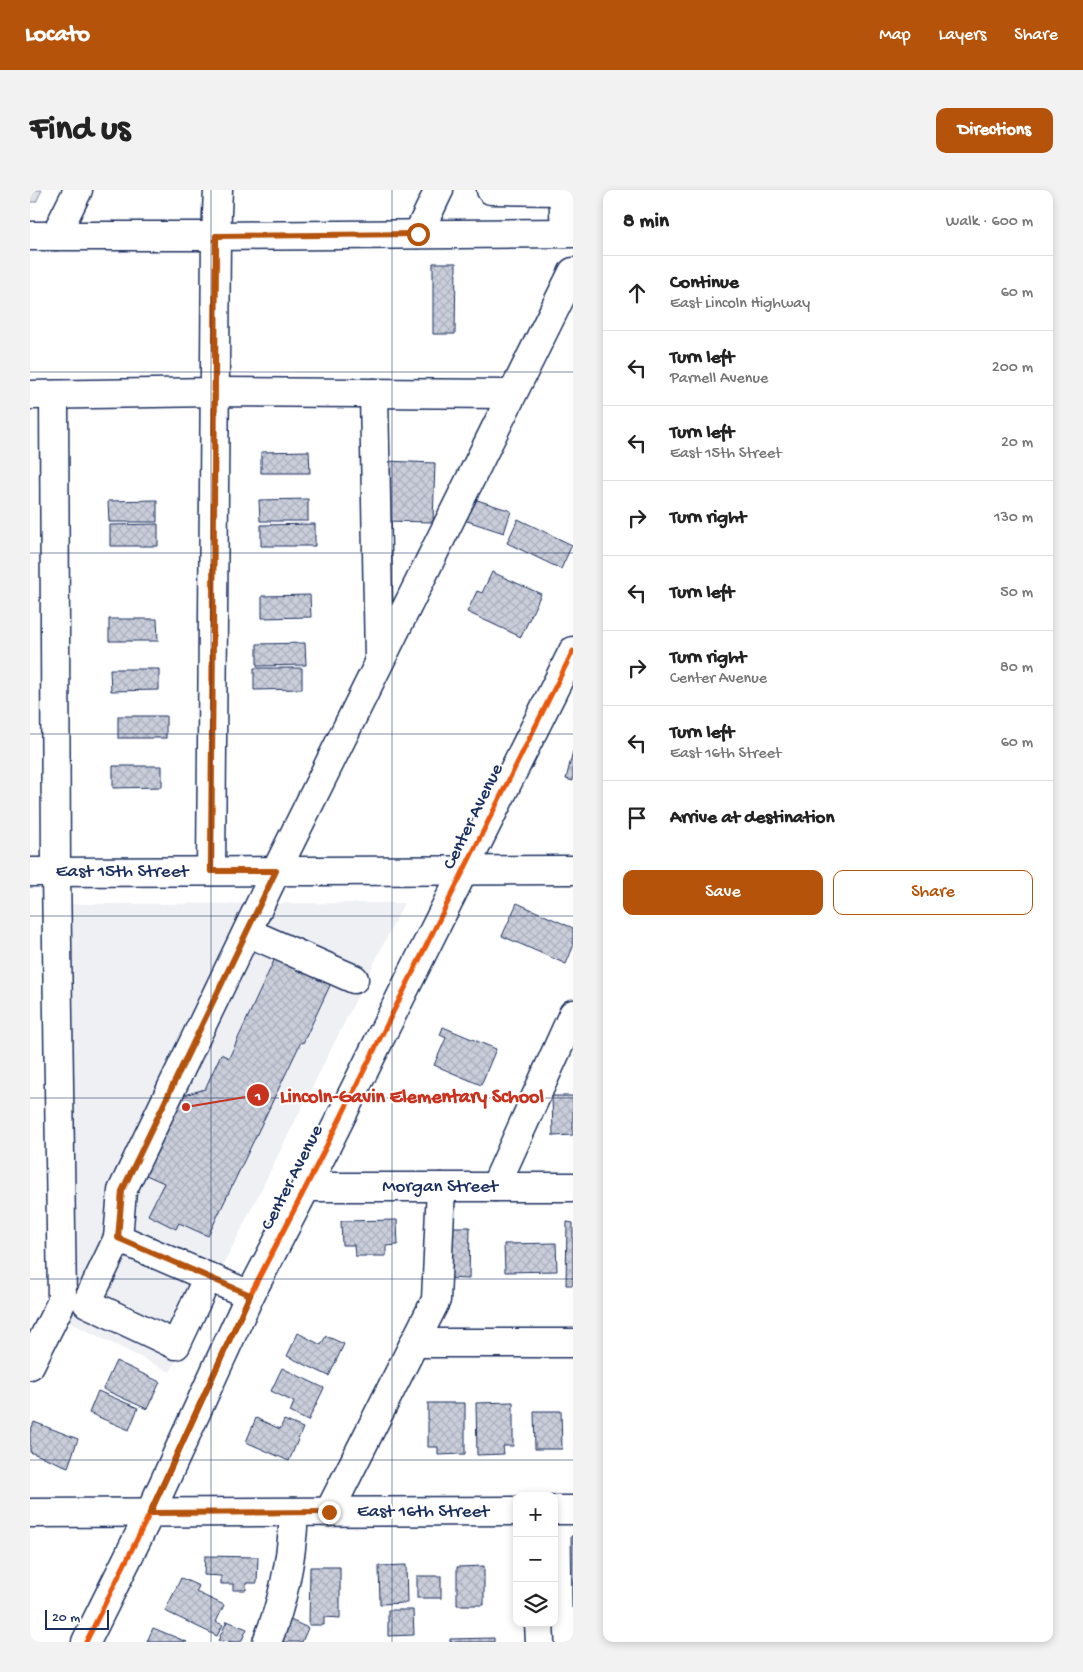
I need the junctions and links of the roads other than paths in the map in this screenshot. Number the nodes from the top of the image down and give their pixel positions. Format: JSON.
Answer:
{"nodes":[{"id":1,"x":78,"y":190,"type":"edge"},
{"id":2,"x":218,"y":190,"type":"edge"},
{"id":3,"x":440,"y":190,"type":"edge"},
{"id":4,"x":491,"y":190,"type":"edge"},
{"id":5,"x":563,"y":191,"type":"edge"},
{"id":6,"x":569,"y":233,"type":"edge"},
{"id":7,"x":418,"y":234,"type":"junction"},
{"id":8,"x":43,"y":236,"type":"edge"},
{"id":9,"x":216,"y":236,"type":"junction"},
{"id":10,"x":573,"y":272,"type":"edge"},
{"id":11,"x":214,"y":392,"type":"junction"},
{"id":12,"x":374,"y":393,"type":"junction"},
{"id":13,"x":512,"y":394,"type":"junction"},
{"id":14,"x":42,"y":395,"type":"edge"},
{"id":15,"x":573,"y":651,"type":"edge"},
{"id":16,"x":380,"y":663,"type":"junction"},
{"id":17,"x":465,"y":870,"type":"junction"},
{"id":18,"x":573,"y":870,"type":"edge"},
{"id":19,"x":211,"y":871,"type":"junction"},
{"id":20,"x":276,"y":871,"type":"junction"},
{"id":21,"x":43,"y":872,"type":"edge"},
{"id":22,"x":247,"y":932,"type":"junction"},
{"id":23,"x":354,"y":979,"type":"dead end"},
{"id":24,"x":573,"y":1014,"type":"edge"},
{"id":25,"x":306,"y":1187,"type":"junction"},
{"id":26,"x":440,"y":1187,"type":"junction"},
{"id":27,"x":495,"y":1187,"type":"junction"},
{"id":28,"x":573,"y":1187,"type":"edge"},
{"id":29,"x":118,"y":1238,"type":"junction"},
{"id":30,"x":208,"y":1277,"type":"junction"},
{"id":31,"x":250,"y":1295,"type":"junction"},
{"id":32,"x":414,"y":1343,"type":"junction"},
{"id":33,"x":573,"y":1343,"type":"edge"},
{"id":34,"x":30,"y":1365,"type":"edge"},
{"id":35,"x":558,"y":1510,"type":"edge"},
{"id":36,"x":573,"y":1510,"type":"edge"},
{"id":37,"x":513,"y":1511,"type":"edge"},
{"id":38,"x":294,"y":1512,"type":"junction"},
{"id":39,"x":329,"y":1512,"type":"junction"},
{"id":40,"x":30,"y":1513,"type":"edge"},
{"id":41,"x":150,"y":1513,"type":"junction"},
{"id":42,"x":540,"y":1627,"type":"edge"},
{"id":43,"x":86,"y":1642,"type":"edge"},
{"id":44,"x":267,"y":1642,"type":"edge"},
{"id":45,"x":540,"y":1642,"type":"edge"}],
"edges":[{"from":1,"to":8,"type":"street"},
{"from":2,"to":9,"type":"street"},
{"from":3,"to":7,"type":"street"},
{"from":4,"to":5,"type":"street"},
{"from":5,"to":6,"type":"street"},
{"from":6,"to":7,"type":"street"},
{"from":7,"to":9,"type":"street"},
{"from":8,"to":9,"type":"street"},
{"from":9,"to":11,"type":"street"},
{"from":10,"to":13,"type":"street"},
{"from":11,"to":12,"type":"street"},
{"from":11,"to":14,"type":"street"},
{"from":11,"to":19,"type":"street"},
{"from":12,"to":13,"type":"street"},
{"from":12,"to":16,"type":"street"},
{"from":13,"to":16,"type":"street"},
{"from":14,"to":21,"type":"street"},
{"from":15,"to":17,"type":"street","name":"Center Avenue"},
{"from":16,"to":20,"type":"street"},
{"from":17,"to":18,"type":"street","name":"East 15th Street"},
{"from":17,"to":20,"type":"street","name":"East 15th Street"},
{"from":17,"to":25,"type":"street","name":"Center Avenue"},
{"from":19,"to":20,"type":"street","name":"East 15th Street"},
{"from":19,"to":21,"type":"street","name":"East 15th Street"},
{"from":20,"to":22,"type":"street"},
{"from":21,"to":34,"type":"street"},
{"from":22,"to":23,"type":"street"},
{"from":22,"to":29,"type":"street"},
{"from":24,"to":27,"type":"street"},
{"from":25,"to":26,"type":"street","name":"Morgan Street"},
{"from":25,"to":31,"type":"street","name":"Center Avenue"},
{"from":26,"to":27,"type":"street","name":"Morgan Street"},
{"from":26,"to":32,"type":"street"},
{"from":27,"to":28,"type":"street","name":"Morgan Street"},
{"from":29,"to":30,"type":"street"},
{"from":29,"to":30,"type":"street"},
{"from":30,"to":31,"type":"street"},
{"from":31,"to":41,"type":"street","name":"Center Avenue"},
{"from":32,"to":33,"type":"street"},
{"from":32,"to":39,"type":"street"},
{"from":35,"to":36,"type":"street"},
{"from":37,"to":39,"type":"street","name":"East 16th Street"},
{"from":38,"to":39,"type":"street","name":"East 16th Street"},
{"from":38,"to":41,"type":"street","name":"East 16th Street"},
{"from":38,"to":44,"type":"street"},
{"from":40,"to":41,"type":"street","name":"East 16th Street"},
{"from":41,"to":43,"type":"street","name":"Center Avenue"},
{"from":42,"to":45,"type":"street"}]}
